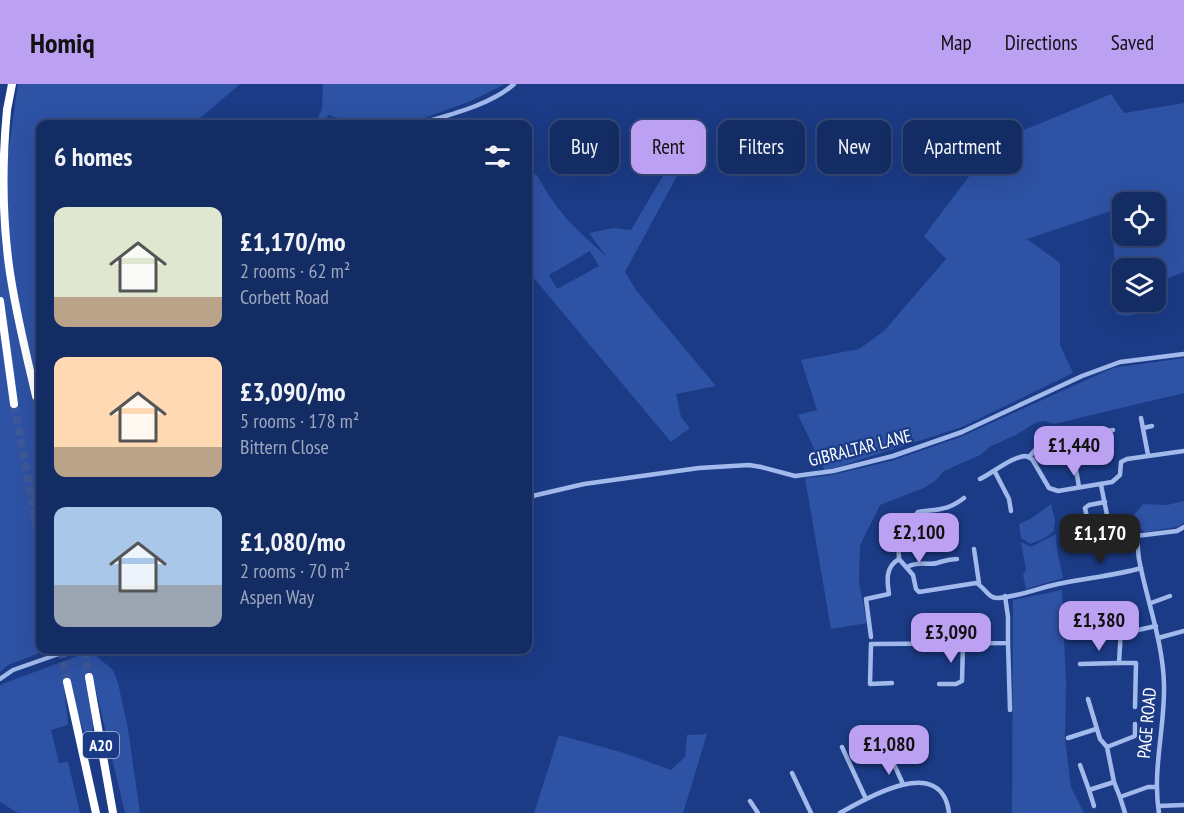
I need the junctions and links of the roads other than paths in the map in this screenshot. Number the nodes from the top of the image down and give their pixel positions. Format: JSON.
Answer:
{"nodes":[{"id":1,"x":12,"y":84,"type":"edge"},
{"id":2,"x":514,"y":84,"type":"edge"},
{"id":3,"x":431,"y":120,"type":"edge"},
{"id":4,"x":0,"y":301,"type":"edge"},
{"id":5,"x":1184,"y":354,"type":"edge"},
{"id":6,"x":36,"y":396,"type":"dead end"},
{"id":7,"x":14,"y":404,"type":"tunnel mouth"},
{"id":8,"x":1141,"y":418,"type":"dead end"},
{"id":9,"x":1152,"y":426,"type":"dead end"},
{"id":10,"x":1143,"y":428,"type":"junction"},
{"id":11,"x":1113,"y":430,"type":"dead end"},
{"id":12,"x":1071,"y":439,"type":"junction"},
{"id":13,"x":1184,"y":451,"type":"edge"},
{"id":14,"x":1148,"y":455,"type":"junction"},
{"id":15,"x":1029,"y":457,"type":"junction"},
{"id":16,"x":995,"y":472,"type":"junction"},
{"id":17,"x":980,"y":479,"type":"dead end"},
{"id":18,"x":1101,"y":485,"type":"junction"},
{"id":19,"x":1079,"y":487,"type":"junction"},
{"id":20,"x":532,"y":496,"type":"edge"},
{"id":21,"x":964,"y":498,"type":"dead end"},
{"id":22,"x":1016,"y":498,"type":"dead end"},
{"id":23,"x":1009,"y":499,"type":"junction"},
{"id":24,"x":1105,"y":502,"type":"junction"},
{"id":25,"x":1011,"y":511,"type":"dead end"},
{"id":26,"x":1108,"y":520,"type":"junction"},
{"id":27,"x":1184,"y":527,"type":"edge"},
{"id":28,"x":1136,"y":537,"type":"junction"},
{"id":29,"x":974,"y":549,"type":"dead end"},
{"id":30,"x":899,"y":559,"type":"junction"},
{"id":31,"x":957,"y":559,"type":"dead end"},
{"id":32,"x":907,"y":567,"type":"junction"},
{"id":33,"x":1141,"y":568,"type":"junction"},
{"id":34,"x":979,"y":584,"type":"junction"},
{"id":35,"x":1005,"y":596,"type":"junction"},
{"id":36,"x":1170,"y":596,"type":"dead end"},
{"id":37,"x":1151,"y":603,"type":"junction"},
{"id":38,"x":1133,"y":611,"type":"dead end"},
{"id":39,"x":1102,"y":612,"type":"dead end"},
{"id":40,"x":1122,"y":612,"type":"junction"},
{"id":41,"x":1156,"y":626,"type":"junction"},
{"id":42,"x":1122,"y":629,"type":"junction"},
{"id":43,"x":1184,"y":631,"type":"edge"},
{"id":44,"x":916,"y":632,"type":"dead end"},
{"id":45,"x":872,"y":637,"type":"dead end"},
{"id":46,"x":1158,"y":638,"type":"junction"},
{"id":47,"x":1008,"y":643,"type":"junction"},
{"id":48,"x":916,"y":644,"type":"junction"},
{"id":49,"x":963,"y":644,"type":"junction"},
{"id":50,"x":59,"y":654,"type":"edge"},
{"id":51,"x":1119,"y":663,"type":"junction"},
{"id":52,"x":1080,"y":664,"type":"dead end"},
{"id":53,"x":90,"y":677,"type":"tunnel mouth"},
{"id":54,"x":0,"y":679,"type":"edge"},
{"id":55,"x":67,"y":682,"type":"tunnel mouth"},
{"id":56,"x":891,"y":683,"type":"dead end"},
{"id":57,"x":939,"y":684,"type":"dead end"},
{"id":58,"x":1088,"y":699,"type":"dead end"},
{"id":59,"x":1136,"y":707,"type":"dead end"},
{"id":60,"x":1010,"y":710,"type":"dead end"},
{"id":61,"x":1135,"y":724,"type":"dead end"},
{"id":62,"x":1096,"y":729,"type":"junction"},
{"id":63,"x":1068,"y":738,"type":"dead end"},
{"id":64,"x":901,"y":744,"type":"dead end"},
{"id":65,"x":842,"y":747,"type":"dead end"},
{"id":66,"x":1107,"y":747,"type":"junction"},
{"id":67,"x":103,"y":758,"type":"junction"},
{"id":68,"x":1080,"y":765,"type":"dead end"},
{"id":69,"x":792,"y":773,"type":"dead end"},
{"id":70,"x":1114,"y":782,"type":"junction"},
{"id":71,"x":903,"y":784,"type":"junction"},
{"id":72,"x":1156,"y":787,"type":"junction"},
{"id":73,"x":1089,"y":790,"type":"junction"},
{"id":74,"x":1120,"y":797,"type":"junction"},
{"id":75,"x":866,"y":799,"type":"junction"},
{"id":76,"x":750,"y":801,"type":"dead end"},
{"id":77,"x":1184,"y":805,"type":"edge"},
{"id":78,"x":1094,"y":806,"type":"dead end"},
{"id":79,"x":1158,"y":806,"type":"junction"},
{"id":80,"x":96,"y":813,"type":"edge"},
{"id":81,"x":113,"y":813,"type":"edge"},
{"id":82,"x":118,"y":813,"type":"edge"},
{"id":83,"x":758,"y":813,"type":"edge"},
{"id":84,"x":811,"y":813,"type":"edge"},
{"id":85,"x":840,"y":813,"type":"edge"},
{"id":86,"x":949,"y":813,"type":"edge"},
{"id":87,"x":1125,"y":813,"type":"edge"},
{"id":88,"x":1159,"y":813,"type":"edge"}],
"edges":[{"from":1,"to":6,"type":"highway","bridge":true},
{"from":2,"to":3,"type":"street"},
{"from":4,"to":7,"type":"highway"},
{"from":5,"to":20,"type":"street","name":"GIBRALTAR LANE"},
{"from":8,"to":10,"type":"street"},
{"from":9,"to":10,"type":"street"},
{"from":10,"to":14,"type":"street"},
{"from":11,"to":12,"type":"street"},
{"from":12,"to":15,"type":"street"},
{"from":12,"to":19,"type":"street"},
{"from":13,"to":14,"type":"street"},
{"from":14,"to":18,"type":"street"},
{"from":15,"to":16,"type":"street"},
{"from":15,"to":19,"type":"street"},
{"from":16,"to":17,"type":"street"},
{"from":16,"to":23,"type":"street"},
{"from":18,"to":19,"type":"street"},
{"from":18,"to":24,"type":"street"},
{"from":21,"to":30,"type":"street"},
{"from":22,"to":23,"type":"street"},
{"from":23,"to":25,"type":"street"},
{"from":24,"to":26,"type":"street"},
{"from":24,"to":26,"type":"street","name":"PAGE ROAD"},
{"from":26,"to":28,"type":"street","name":"PAGE ROAD"},
{"from":27,"to":28,"type":"street"},
{"from":28,"to":33,"type":"street","name":"PAGE ROAD"},
{"from":29,"to":34,"type":"street"},
{"from":30,"to":32,"type":"street"},
{"from":30,"to":45,"type":"street"},
{"from":31,"to":32,"type":"street"},
{"from":32,"to":34,"type":"street"},
{"from":33,"to":35,"type":"street"},
{"from":33,"to":37,"type":"street","name":"PAGE ROAD"},
{"from":34,"to":35,"type":"street"},
{"from":35,"to":47,"type":"street"},
{"from":36,"to":37,"type":"street"},
{"from":37,"to":41,"type":"street","name":"PAGE ROAD"},
{"from":38,"to":40,"type":"street"},
{"from":39,"to":40,"type":"street"},
{"from":40,"to":42,"type":"street"},
{"from":41,"to":42,"type":"street"},
{"from":41,"to":46,"type":"street","name":"PAGE ROAD"},
{"from":42,"to":51,"type":"street"},
{"from":43,"to":46,"type":"street"},
{"from":44,"to":48,"type":"street"},
{"from":46,"to":72,"type":"street","name":"PAGE ROAD"},
{"from":47,"to":49,"type":"street"},
{"from":47,"to":60,"type":"street"},
{"from":48,"to":49,"type":"street"},
{"from":48,"to":56,"type":"street"},
{"from":49,"to":57,"type":"street"},
{"from":50,"to":54,"type":"street"},
{"from":51,"to":52,"type":"street"},
{"from":51,"to":59,"type":"street"},
{"from":53,"to":67,"type":"highway","number":"A20"},
{"from":55,"to":80,"type":"highway","number":"A20"},
{"from":58,"to":62,"type":"street"},
{"from":61,"to":66,"type":"street"},
{"from":62,"to":63,"type":"street"},
{"from":62,"to":66,"type":"street"},
{"from":64,"to":71,"type":"street"},
{"from":65,"to":75,"type":"street"},
{"from":66,"to":70,"type":"street"},
{"from":67,"to":81,"type":"highway","number":"A20"},
{"from":67,"to":82,"type":"highway"},
{"from":68,"to":73,"type":"street"},
{"from":69,"to":84,"type":"street"},
{"from":70,"to":73,"type":"street"},
{"from":70,"to":74,"type":"street"},
{"from":71,"to":75,"type":"street"},
{"from":71,"to":86,"type":"street"},
{"from":72,"to":74,"type":"street"},
{"from":72,"to":79,"type":"street","name":"PAGE ROAD"},
{"from":73,"to":78,"type":"street"},
{"from":74,"to":87,"type":"street"},
{"from":75,"to":85,"type":"street"},
{"from":76,"to":83,"type":"street"},
{"from":77,"to":79,"type":"street"},
{"from":79,"to":88,"type":"street","name":"PAGE ROAD"}]}
